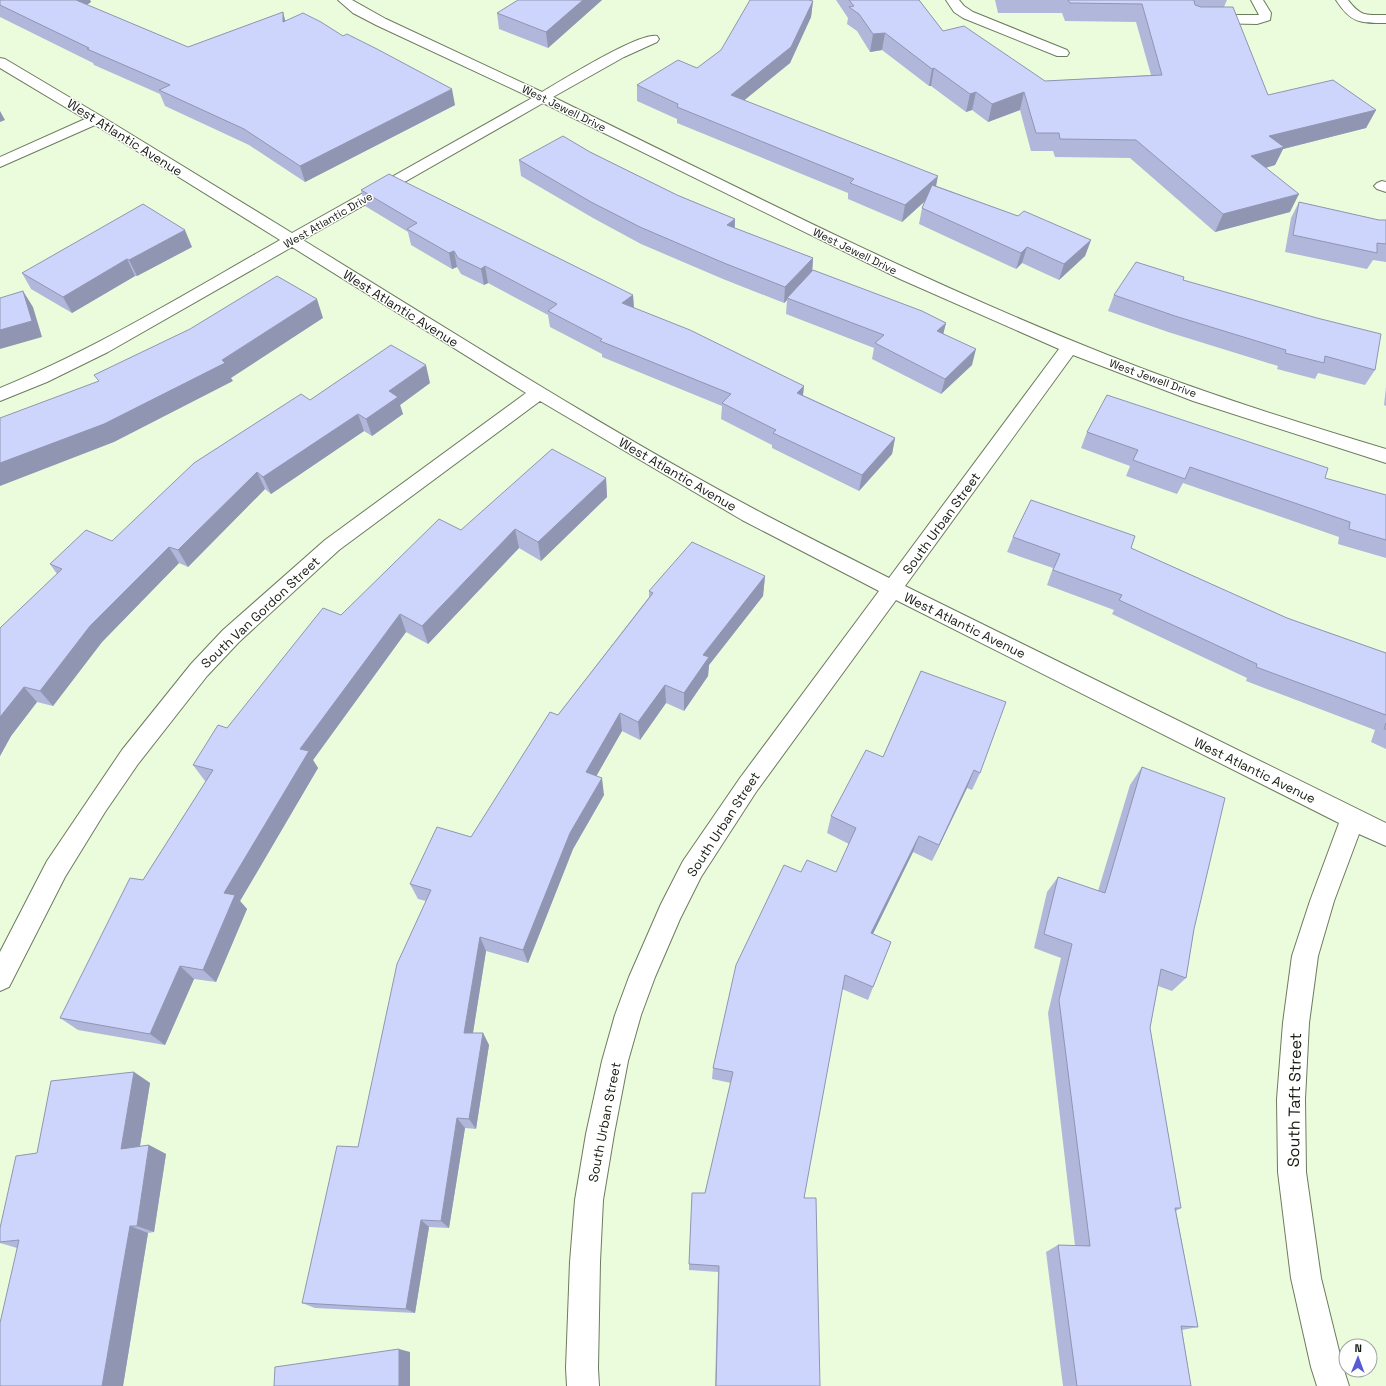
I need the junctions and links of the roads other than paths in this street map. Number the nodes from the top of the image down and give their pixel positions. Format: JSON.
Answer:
{"nodes":[{"id":1,"x":344,"y":0,"type":"edge"},
{"id":2,"x":952,"y":0,"type":"edge"},
{"id":3,"x":1258,"y":0,"type":"edge"},
{"id":4,"x":1342,"y":0,"type":"edge"},
{"id":5,"x":1195,"y":19,"type":"edge"},
{"id":6,"x":1386,"y":19,"type":"edge"},
{"id":7,"x":652,"y":39,"type":"dead end"},
{"id":8,"x":1062,"y":53,"type":"dead end"},
{"id":9,"x":0,"y":62,"type":"edge"},
{"id":10,"x":543,"y":98,"type":"junction"},
{"id":11,"x":96,"y":119,"type":"junction"},
{"id":12,"x":0,"y":163,"type":"edge"},
{"id":13,"x":292,"y":240,"type":"junction"},
{"id":14,"x":1070,"y":347,"type":"junction"},
{"id":15,"x":539,"y":393,"type":"junction"},
{"id":16,"x":0,"y":395,"type":"edge"},
{"id":17,"x":1386,"y":456,"type":"edge"},
{"id":18,"x":892,"y":589,"type":"junction"},
{"id":19,"x":1353,"y":818,"type":"junction"},
{"id":20,"x":1386,"y":835,"type":"edge"},
{"id":21,"x":0,"y":978,"type":"edge"},
{"id":22,"x":583,"y":1386,"type":"edge"},
{"id":23,"x":1334,"y":1386,"type":"edge"}],
"edges":[{"from":1,"to":10,"type":"street","name":"West Jewell Drive"},
{"from":2,"to":8,"type":"street"},
{"from":3,"to":5,"type":"street"},
{"from":4,"to":6,"type":"street"},
{"from":7,"to":10,"type":"street","name":"West Atlantic Drive"},
{"from":9,"to":11,"type":"street","name":"West Atlantic Avenue"},
{"from":10,"to":13,"type":"street","name":"West Atlantic Drive"},
{"from":10,"to":14,"type":"street","name":"West Jewell Drive"},
{"from":11,"to":12,"type":"street"},
{"from":11,"to":13,"type":"street","name":"West Atlantic Avenue"},
{"from":13,"to":15,"type":"street","name":"West Atlantic Avenue"},
{"from":13,"to":16,"type":"street","name":"West Atlantic Drive"},
{"from":14,"to":17,"type":"street","name":"West Jewell Drive"},
{"from":14,"to":18,"type":"street","name":"South Urban Street"},
{"from":15,"to":18,"type":"street","name":"West Atlantic Avenue"},
{"from":15,"to":21,"type":"street","name":"South Van Gordon Street"},
{"from":18,"to":19,"type":"street","name":"West Atlantic Avenue"},
{"from":18,"to":22,"type":"street","name":"South Urban Street"},
{"from":19,"to":20,"type":"street","name":"West Atlantic Avenue"},
{"from":19,"to":23,"type":"street","name":"South Taft Street"}]}
